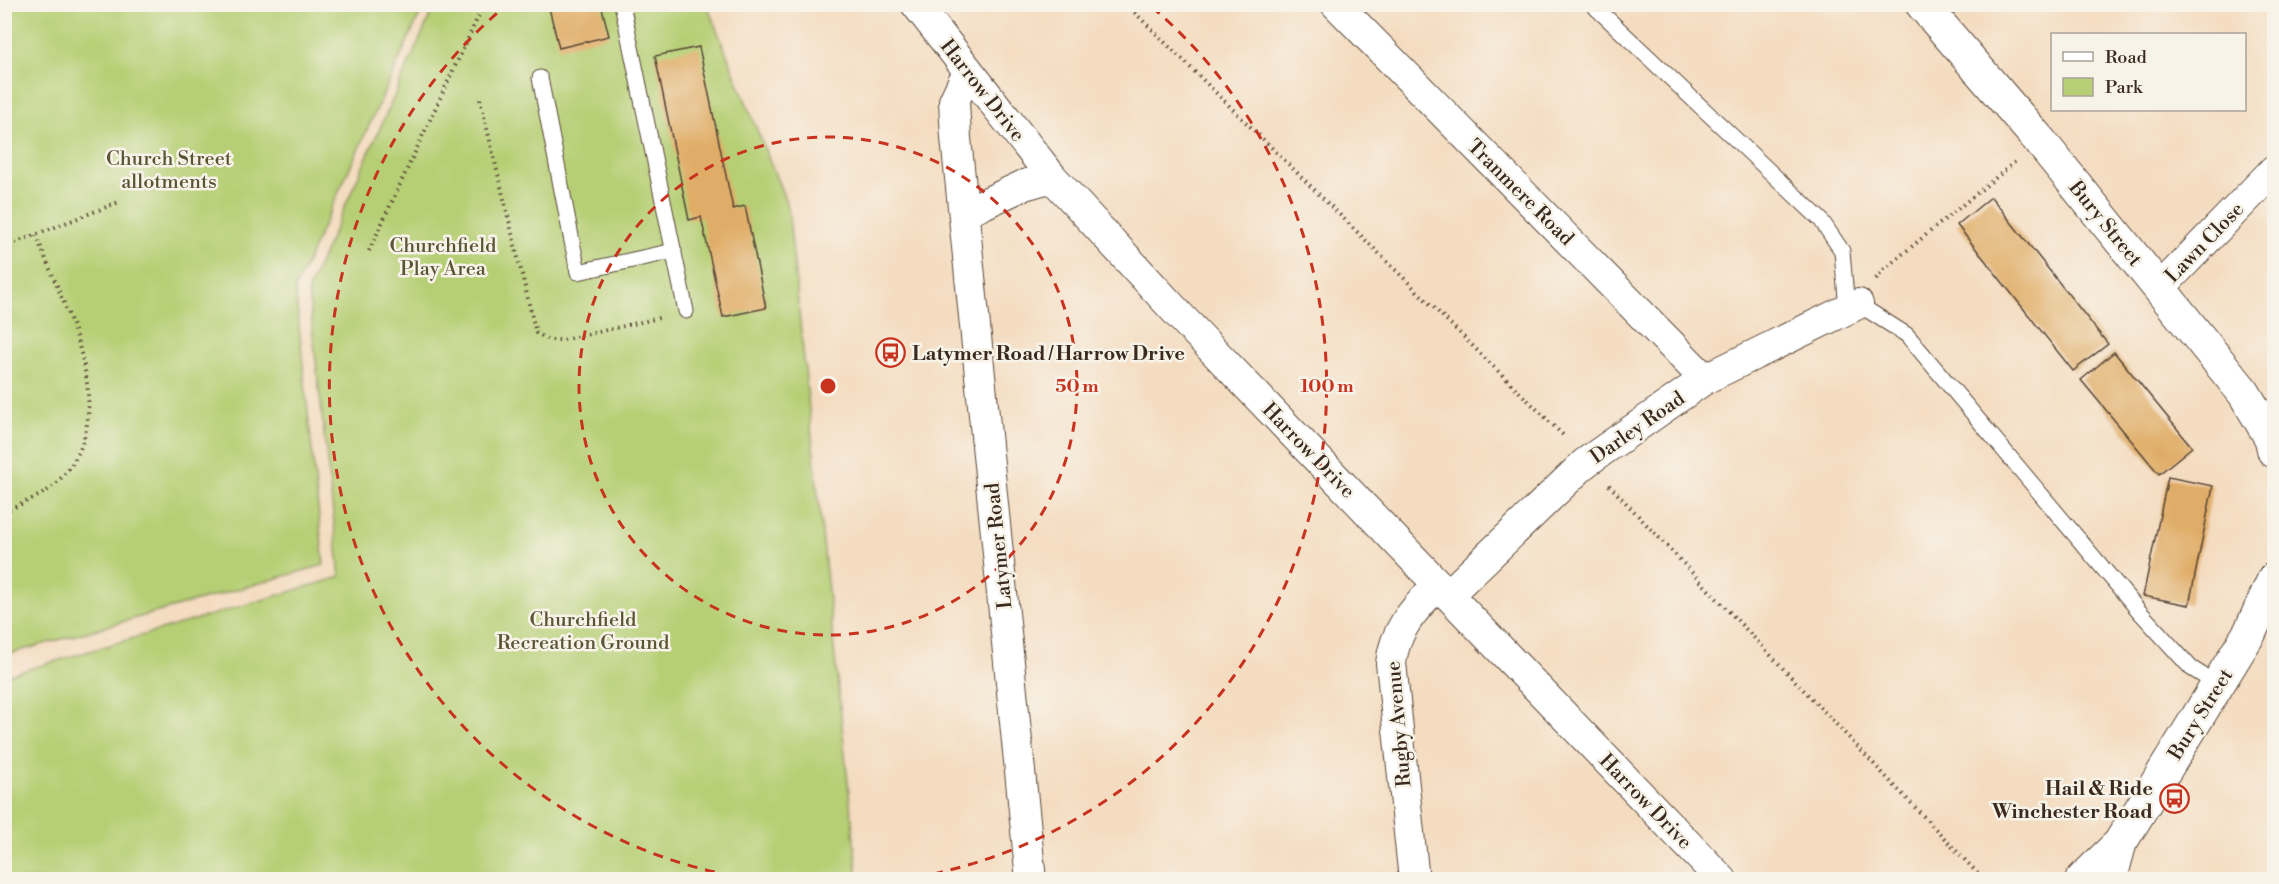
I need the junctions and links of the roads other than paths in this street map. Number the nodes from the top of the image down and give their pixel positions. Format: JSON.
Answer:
{"nodes":[{"id":1,"x":622,"y":4,"type":"edge"},
{"id":2,"x":916,"y":4,"type":"edge"},
{"id":3,"x":1336,"y":4,"type":"edge"},
{"id":4,"x":1592,"y":4,"type":"edge"},
{"id":5,"x":1922,"y":4,"type":"edge"},
{"id":6,"x":968,"y":71,"type":"junction"},
{"id":7,"x":540,"y":78,"type":"dead end"},
{"id":8,"x":2274,"y":170,"type":"edge"},
{"id":9,"x":1052,"y":177,"type":"junction"},
{"id":10,"x":964,"y":213,"type":"junction"},
{"id":11,"x":674,"y":251,"type":"junction"},
{"id":12,"x":2159,"y":289,"type":"junction"},
{"id":13,"x":1853,"y":307,"type":"junction"},
{"id":14,"x":686,"y":311,"type":"dead end"},
{"id":15,"x":1705,"y":380,"type":"junction"},
{"id":16,"x":2274,"y":451,"type":"edge"},
{"id":17,"x":2274,"y":579,"type":"edge"},
{"id":18,"x":1443,"y":590,"type":"junction"},
{"id":19,"x":2218,"y":685,"type":"junction"},
{"id":20,"x":2120,"y":843,"type":"junction"},
{"id":21,"x":1031,"y":879,"type":"edge"},
{"id":22,"x":1414,"y":879,"type":"edge"},
{"id":23,"x":1722,"y":879,"type":"edge"},
{"id":24,"x":2082,"y":879,"type":"edge"},
{"id":25,"x":2110,"y":879,"type":"edge"}],
"edges":[{"from":1,"to":11,"type":"lane"},
{"from":2,"to":6,"type":"street","name":"Harrow Drive"},
{"from":3,"to":15,"type":"street","name":"Tranmere Road"},
{"from":4,"to":13,"type":"lane"},
{"from":5,"to":12,"type":"street","name":"Bury Street"},
{"from":6,"to":9,"type":"street","name":"Harrow Drive"},
{"from":6,"to":10,"type":"street","name":"Latymer Road"},
{"from":7,"to":11,"type":"lane"},
{"from":8,"to":12,"type":"street","name":"Lawn Close"},
{"from":9,"to":10,"type":"street"},
{"from":9,"to":18,"type":"street","name":"Harrow Drive"},
{"from":10,"to":21,"type":"street","name":"Latymer Road"},
{"from":11,"to":14,"type":"lane"},
{"from":12,"to":16,"type":"street","name":"Bury Street"},
{"from":13,"to":15,"type":"street","name":"Darley Road"},
{"from":13,"to":19,"type":"lane"},
{"from":15,"to":18,"type":"street","name":"Darley Road"},
{"from":17,"to":19,"type":"street","name":"Bury Street"},
{"from":18,"to":22,"type":"street","name":"Rugby Avenue"},
{"from":18,"to":23,"type":"street","name":"Harrow Drive"},
{"from":19,"to":20,"type":"street","name":"Bury Street"},
{"from":20,"to":24,"type":"street"},
{"from":20,"to":25,"type":"street","name":"Bury Street"}]}
